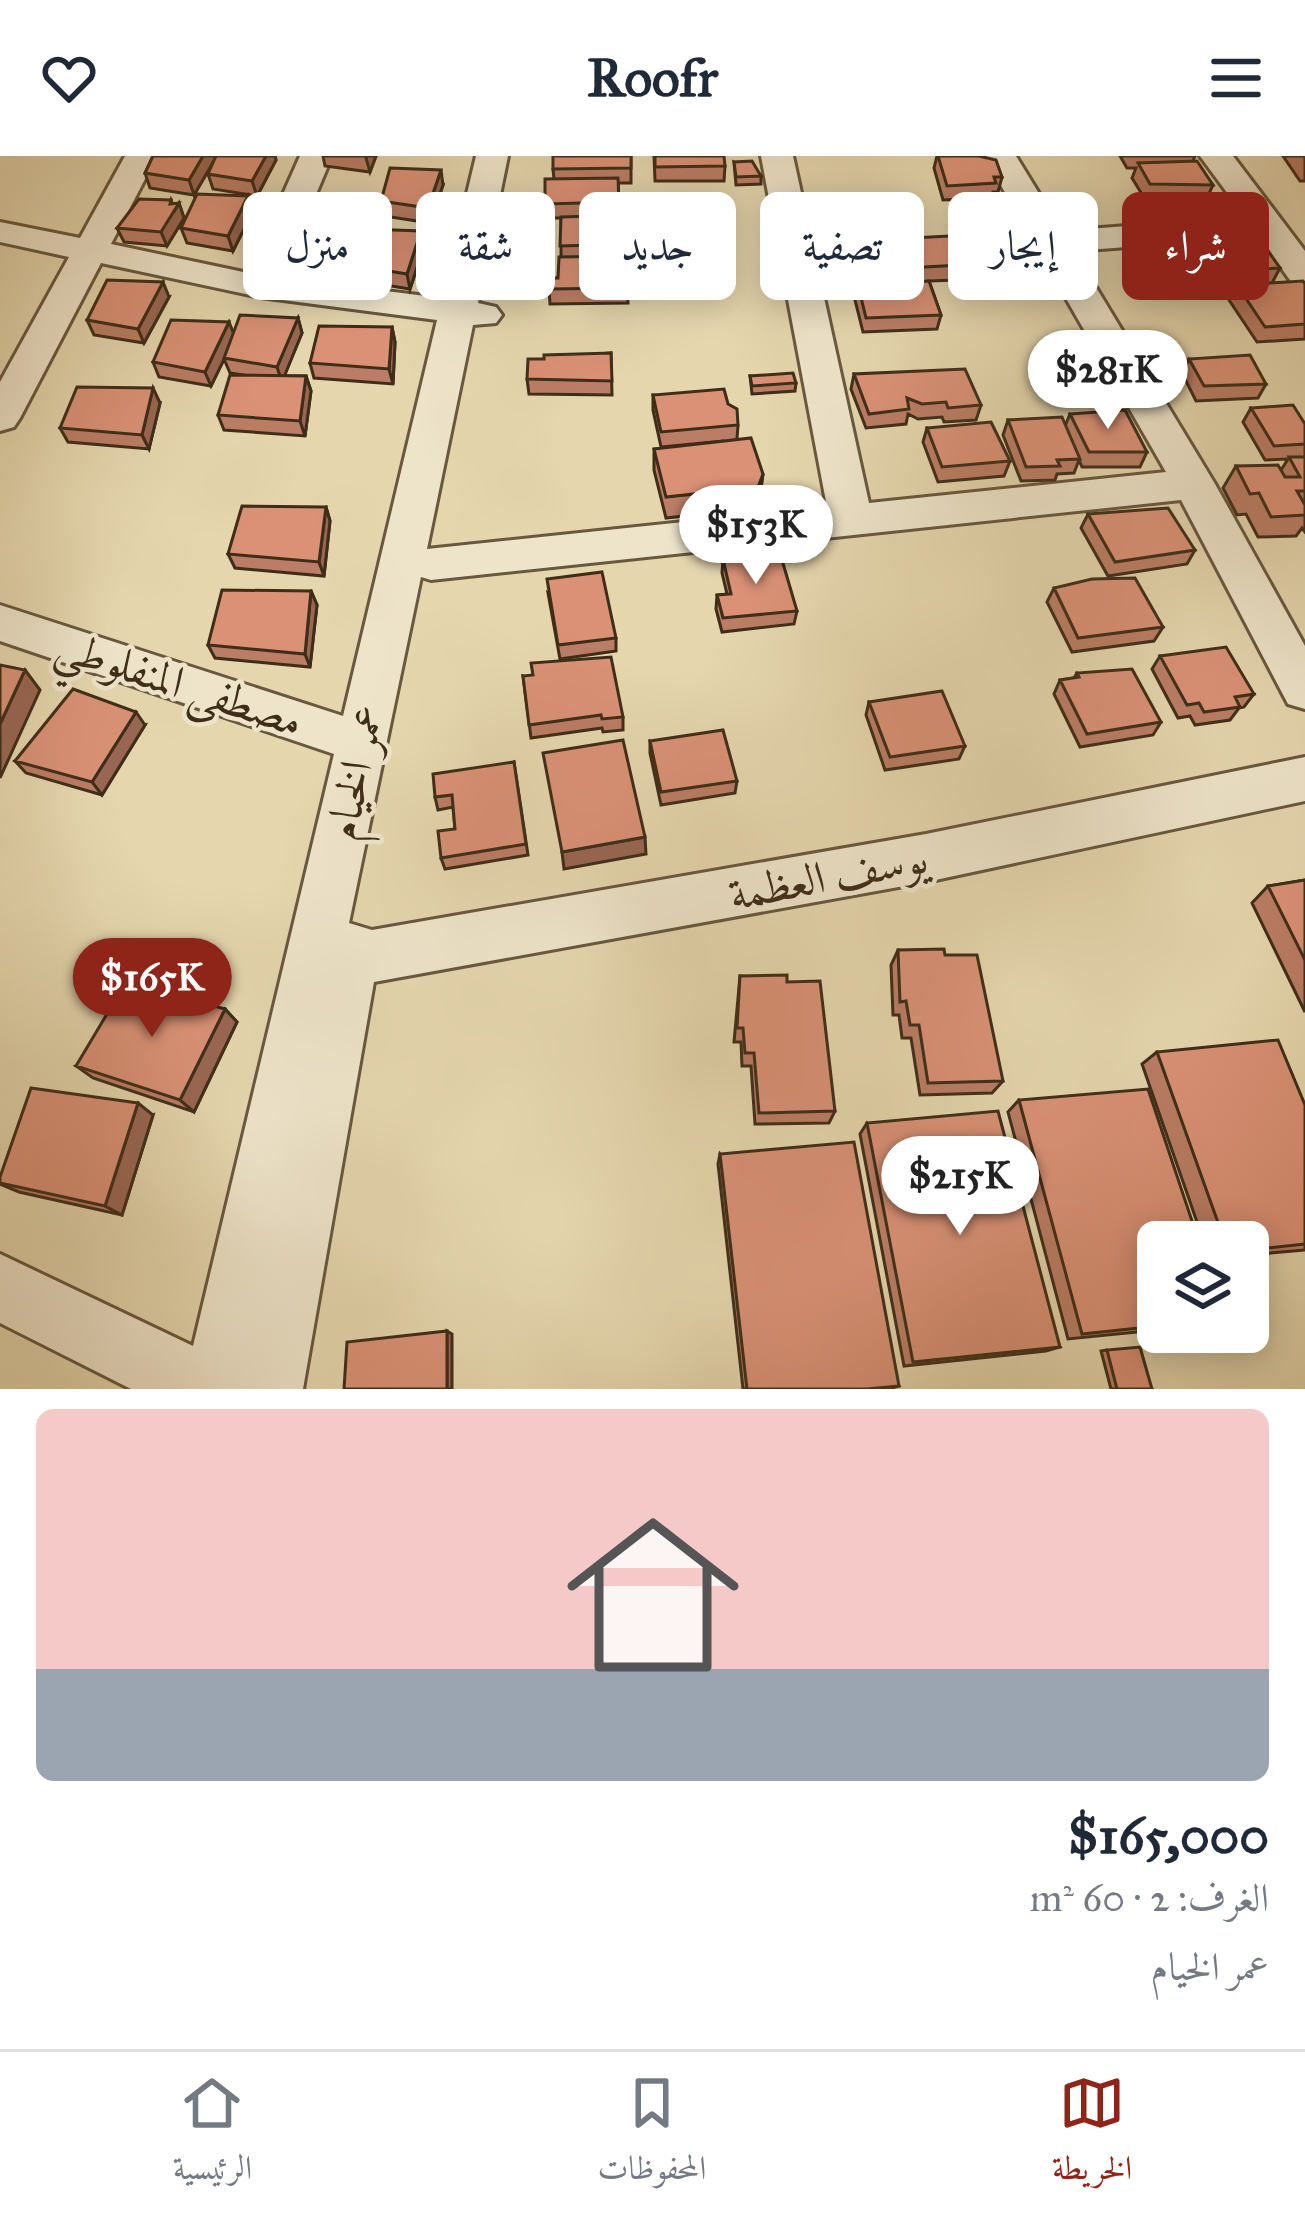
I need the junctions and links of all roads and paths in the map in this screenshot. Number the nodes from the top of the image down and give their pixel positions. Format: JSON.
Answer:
{"nodes":[{"id":1,"x":141,"y":156,"type":"edge"},
{"id":2,"x":316,"y":156,"type":"edge"},
{"id":3,"x":492,"y":156,"type":"edge"},
{"id":4,"x":513,"y":156,"type":"edge"},
{"id":5,"x":777,"y":156,"type":"edge"},
{"id":6,"x":1000,"y":156,"type":"edge"},
{"id":7,"x":1216,"y":156,"type":"edge"},
{"id":8,"x":300,"y":192,"type":"edge"},
{"id":9,"x":1022,"y":192,"type":"edge"},
{"id":10,"x":1243,"y":192,"type":"edge"},
{"id":11,"x":1269,"y":227,"type":"edge"},
{"id":12,"x":0,"y":232,"type":"edge"},
{"id":13,"x":90,"y":252,"type":"junction"},
{"id":14,"x":1305,"y":275,"type":"edge"},
{"id":15,"x":243,"y":283,"type":"edge"},
{"id":16,"x":366,"y":300,"type":"edge"},
{"id":17,"x":1086,"y":300,"type":"edge"},
{"id":18,"x":471,"y":314,"type":"junction"},
{"id":19,"x":0,"y":327,"type":"edge"},
{"id":20,"x":44,"y":336,"type":"junction"},
{"id":21,"x":0,"y":418,"type":"edge"},
{"id":22,"x":1194,"y":484,"type":"junction"},
{"id":23,"x":851,"y":520,"type":"junction"},
{"id":24,"x":430,"y":564,"type":"junction"},
{"id":25,"x":0,"y":623,"type":"edge"},
{"id":26,"x":1305,"y":690,"type":"edge"},
{"id":27,"x":360,"y":742,"type":"junction"},
{"id":28,"x":1305,"y":779,"type":"edge"},
{"id":29,"x":350,"y":960,"type":"junction"},
{"id":30,"x":0,"y":1287,"type":"edge"},
{"id":31,"x":205,"y":1389,"type":"edge"},
{"id":32,"x":218,"y":1389,"type":"edge"},
{"id":33,"x":268,"y":1389,"type":"edge"}],
"edges":[{"from":1,"to":13,"type":"street"},
{"from":2,"to":8,"type":"street"},
{"from":3,"to":18,"type":"street","name":"عمر الخيام"},
{"from":4,"to":18,"type":"street","name":"عمر الخيام"},
{"from":5,"to":23,"type":"street"},
{"from":6,"to":9,"type":"street"},
{"from":7,"to":10,"type":"street"},
{"from":11,"to":14,"type":"street"},
{"from":12,"to":13,"type":"street"},
{"from":13,"to":15,"type":"street"},
{"from":13,"to":20,"type":"street"},
{"from":16,"to":18,"type":"street"},
{"from":17,"to":22,"type":"street"},
{"from":18,"to":24,"type":"street","name":"عمر الخيام"},
{"from":18,"to":27,"type":"street","name":"عمر الخيام"},
{"from":19,"to":20,"type":"street"},
{"from":20,"to":21,"type":"street"},
{"from":22,"to":23,"type":"street"},
{"from":22,"to":26,"type":"street"},
{"from":23,"to":24,"type":"street"},
{"from":24,"to":29,"type":"street","name":"عمر الخيام"},
{"from":25,"to":27,"type":"street","name":"مصطفى المنفلوطي"},
{"from":27,"to":32,"type":"street","name":"عمر الخيام"},
{"from":28,"to":29,"type":"street","name":"يوسف العظمة"},
{"from":29,"to":33,"type":"street","name":"عمر الخيام"},
{"from":30,"to":31,"type":"street"}]}
